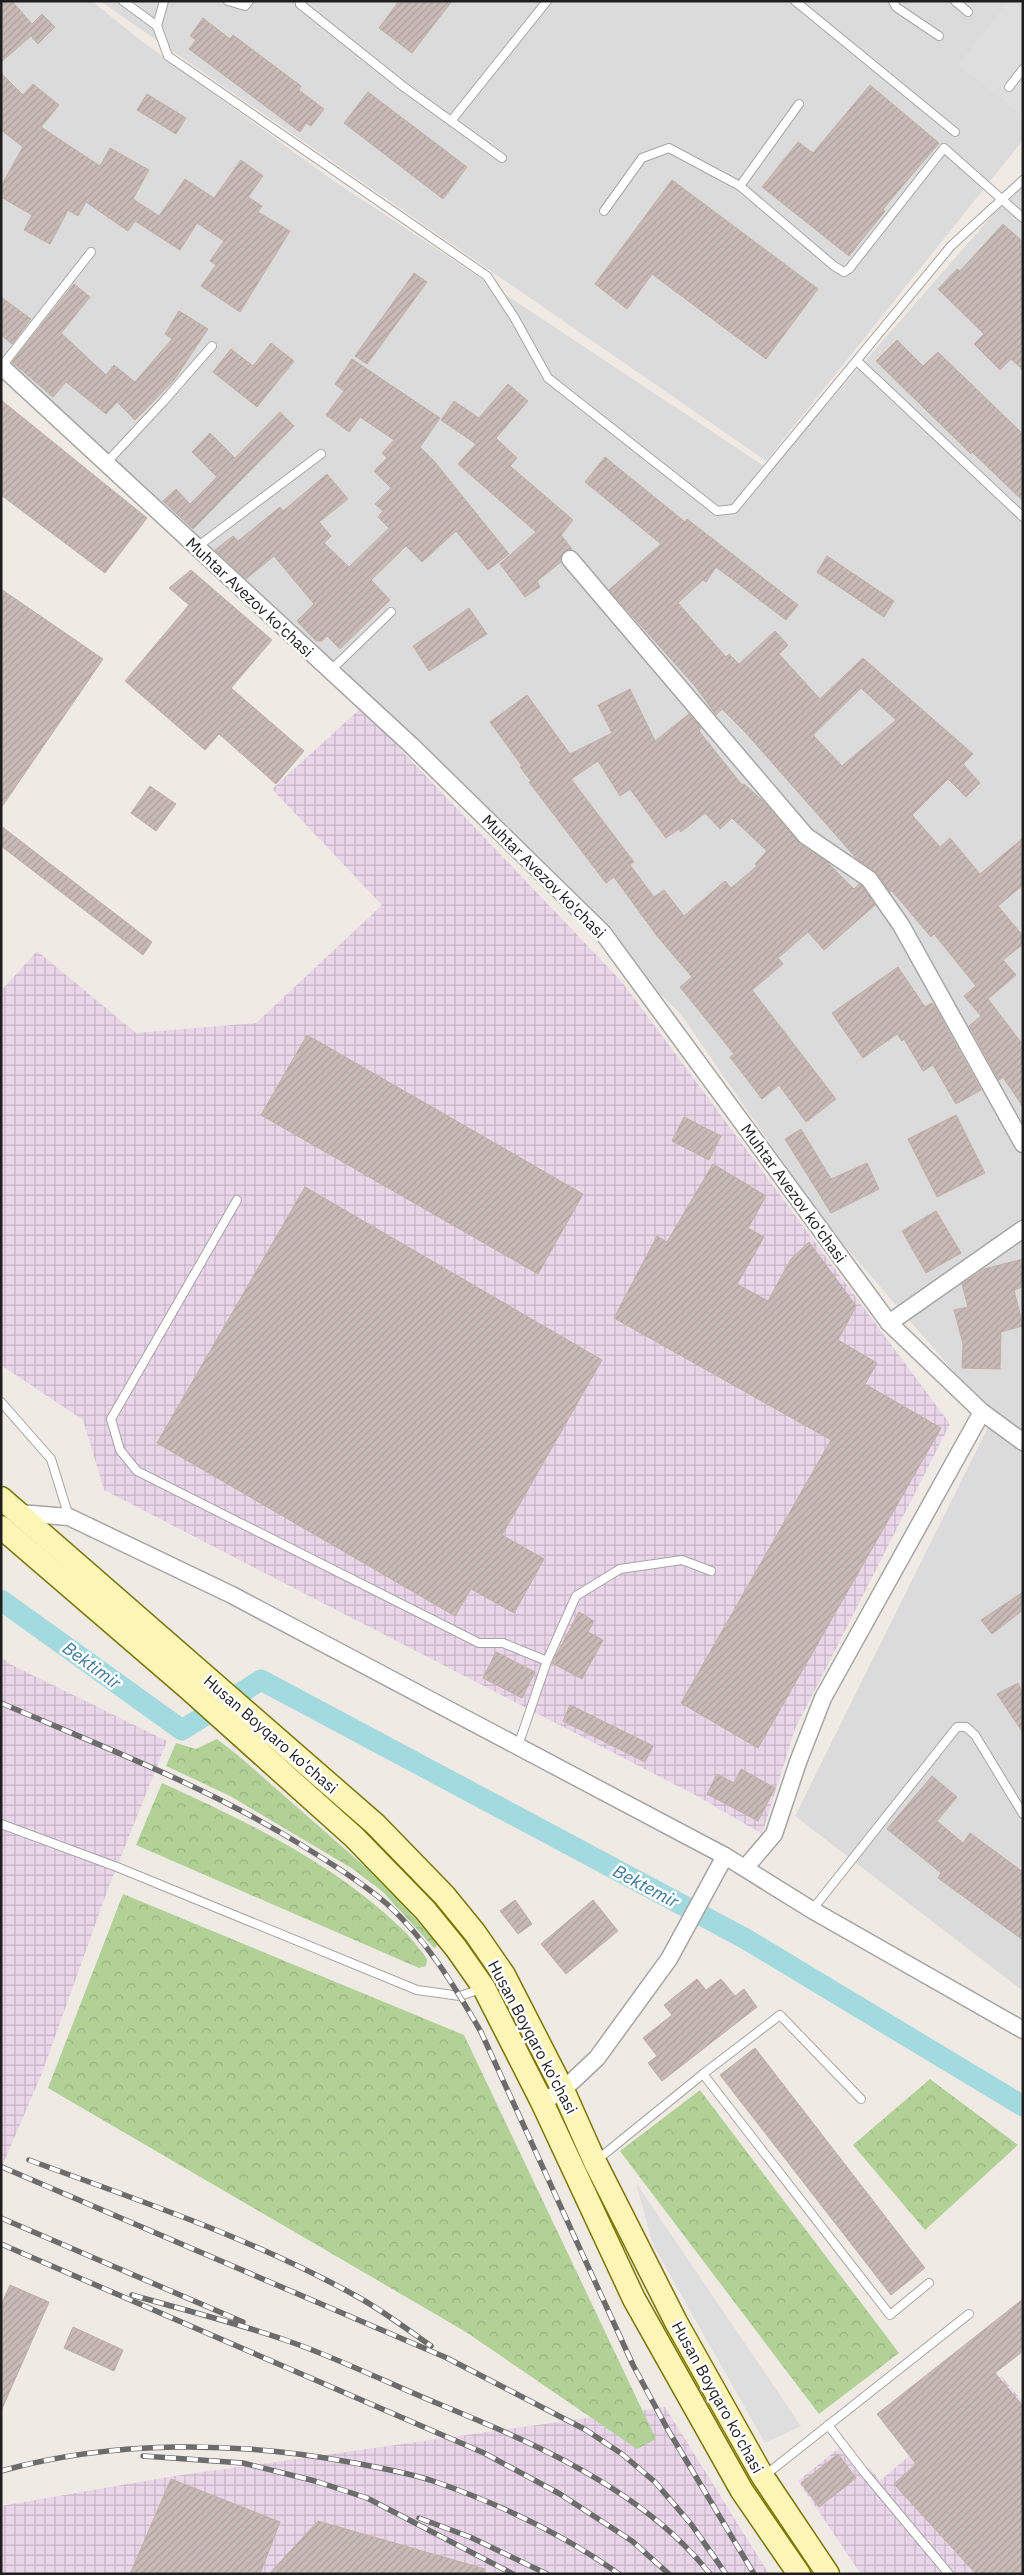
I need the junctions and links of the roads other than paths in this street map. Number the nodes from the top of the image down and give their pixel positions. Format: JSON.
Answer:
{"nodes":[{"id":1,"x":123,"y":1,"type":"edge"},
{"id":2,"x":164,"y":1,"type":"edge"},
{"id":3,"x":228,"y":1,"type":"edge"},
{"id":4,"x":249,"y":1,"type":"edge"},
{"id":5,"x":302,"y":1,"type":"edge"},
{"id":6,"x":547,"y":1,"type":"edge"},
{"id":7,"x":795,"y":1,"type":"edge"},
{"id":8,"x":892,"y":1,"type":"edge"},
{"id":9,"x":955,"y":1,"type":"edge"},
{"id":10,"x":968,"y":12,"type":"dead end"},
{"id":11,"x":157,"y":26,"type":"junction"},
{"id":12,"x":939,"y":36,"type":"dead end"},
{"id":13,"x":1023,"y":69,"type":"edge"},
{"id":14,"x":1009,"y":87,"type":"dead end"},
{"id":15,"x":799,"y":104,"type":"dead end"},
{"id":16,"x":451,"y":121,"type":"junction"},
{"id":17,"x":955,"y":132,"type":"dead end"},
{"id":18,"x":502,"y":158,"type":"dead end"},
{"id":19,"x":1023,"y":180,"type":"edge"},
{"id":20,"x":740,"y":186,"type":"junction"},
{"id":21,"x":1002,"y":199,"type":"junction"},
{"id":22,"x":604,"y":211,"type":"dead end"},
{"id":23,"x":1023,"y":218,"type":"edge"},
{"id":24,"x":91,"y":252,"type":"dead end"},
{"id":25,"x":212,"y":346,"type":"dead end"},
{"id":26,"x":857,"y":361,"type":"junction"},
{"id":27,"x":2,"y":366,"type":"edge"},
{"id":28,"x":321,"y":454,"type":"dead end"},
{"id":29,"x":106,"y":463,"type":"junction"},
{"id":30,"x":1023,"y":517,"type":"edge"},
{"id":31,"x":197,"y":547,"type":"junction"},
{"id":32,"x":570,"y":559,"type":"dead end"},
{"id":33,"x":391,"y":612,"type":"dead end"},
{"id":34,"x":329,"y":672,"type":"junction"},
{"id":35,"x":1023,"y":1144,"type":"edge"},
{"id":36,"x":237,"y":1200,"type":"dead end"},
{"id":37,"x":1023,"y":1229,"type":"edge"},
{"id":38,"x":889,"y":1323,"type":"junction"},
{"id":39,"x":1,"y":1402,"type":"edge"},
{"id":40,"x":982,"y":1412,"type":"junction"},
{"id":41,"x":1023,"y":1442,"type":"edge"},
{"id":42,"x":1,"y":1498,"type":"edge"},
{"id":43,"x":19,"y":1514,"type":"junction"},
{"id":44,"x":69,"y":1517,"type":"junction"},
{"id":45,"x":1,"y":1527,"type":"edge"},
{"id":46,"x":711,"y":1570,"type":"dead end"},
{"id":47,"x":547,"y":1661,"type":"junction"},
{"id":48,"x":196,"y":1681,"type":"junction"},
{"id":49,"x":518,"y":1746,"type":"junction"},
{"id":50,"x":1023,"y":1814,"type":"edge"},
{"id":51,"x":1,"y":1824,"type":"edge"},
{"id":52,"x":725,"y":1856,"type":"junction"},
{"id":53,"x":746,"y":1867,"type":"junction"},
{"id":54,"x":812,"y":1910,"type":"junction"},
{"id":55,"x":494,"y":1982,"type":"junction"},
{"id":56,"x":1023,"y":2030,"type":"edge"},
{"id":57,"x":703,"y":2074,"type":"junction"},
{"id":58,"x":563,"y":2090,"type":"junction"},
{"id":59,"x":861,"y":2100,"type":"dead end"},
{"id":60,"x":542,"y":2102,"type":"junction"},
{"id":61,"x":596,"y":2162,"type":"junction"},
{"id":62,"x":929,"y":2283,"type":"dead end"},
{"id":63,"x":969,"y":2314,"type":"dead end"},
{"id":64,"x":828,"y":2425,"type":"junction"},
{"id":65,"x":763,"y":2477,"type":"junction"},
{"id":66,"x":798,"y":2574,"type":"edge"},
{"id":67,"x":828,"y":2574,"type":"edge"},
{"id":68,"x":949,"y":2574,"type":"edge"}],
"edges":[{"from":1,"to":11,"type":"lane"},
{"from":2,"to":11,"type":"lane"},
{"from":3,"to":4,"type":"lane"},
{"from":5,"to":16,"type":"lane"},
{"from":6,"to":16,"type":"lane"},
{"from":7,"to":17,"type":"lane"},
{"from":8,"to":12,"type":"lane"},
{"from":9,"to":10,"type":"lane"},
{"from":11,"to":26,"type":"lane"},
{"from":13,"to":14,"type":"lane"},
{"from":15,"to":20,"type":"lane"},
{"from":16,"to":18,"type":"lane"},
{"from":19,"to":21,"type":"lane"},
{"from":20,"to":21,"type":"lane"},
{"from":20,"to":22,"type":"lane"},
{"from":21,"to":23,"type":"lane"},
{"from":21,"to":26,"type":"lane"},
{"from":24,"to":27,"type":"lane"},
{"from":25,"to":29,"type":"lane"},
{"from":26,"to":30,"type":"lane"},
{"from":27,"to":29,"type":"street","name":"Muhtar Avezov ko'chasi"},
{"from":28,"to":31,"type":"lane"},
{"from":29,"to":31,"type":"street","name":"Muhtar Avezov ko'chasi"},
{"from":31,"to":34,"type":"street","name":"Muhtar Avezov ko'chasi"},
{"from":32,"to":35,"type":"street"},
{"from":33,"to":34,"type":"lane"},
{"from":34,"to":38,"type":"street","name":"Muhtar Avezov ko'chasi"},
{"from":36,"to":47,"type":"lane"},
{"from":37,"to":38,"type":"street"},
{"from":38,"to":40,"type":"street","name":"Muhtar Avezov ko'chasi"},
{"from":39,"to":44,"type":"lane"},
{"from":40,"to":41,"type":"street","name":"Muhtar Avezov ko'chasi"},
{"from":40,"to":53,"type":"street"},
{"from":42,"to":43,"type":"main road","name":"Husan Boyqaro ko'chasi"},
{"from":43,"to":44,"type":"street"},
{"from":43,"to":48,"type":"main road","name":"Husan Boyqaro ko'chasi"},
{"from":44,"to":49,"type":"street"},
{"from":45,"to":48,"type":"main road","name":"Husan Boyqaro ko'chasi"},
{"from":46,"to":47,"type":"lane"},
{"from":47,"to":49,"type":"lane"},
{"from":48,"to":55,"type":"main road","name":"Husan Boyqaro ko'chasi"},
{"from":48,"to":55,"type":"main road","name":"Husan Boyqaro ko'chasi"},
{"from":49,"to":52,"type":"street"},
{"from":50,"to":54,"type":"lane"},
{"from":51,"to":55,"type":"lane"},
{"from":52,"to":53,"type":"street"},
{"from":52,"to":58,"type":"street"},
{"from":53,"to":54,"type":"street"},
{"from":54,"to":56,"type":"street"},
{"from":55,"to":58,"type":"main road","name":"Husan Boyqaro ko'chasi"},
{"from":55,"to":60,"type":"main road","name":"Husan Boyqaro ko'chasi"},
{"from":57,"to":59,"type":"lane"},
{"from":57,"to":61,"type":"lane"},
{"from":57,"to":62,"type":"lane"},
{"from":58,"to":60,"type":"street"},
{"from":58,"to":61,"type":"main road","name":"Husan Boyqaro ko'chasi"},
{"from":60,"to":66,"type":"main road","name":"Husan Boyqaro ko'chasi"},
{"from":61,"to":65,"type":"main road","name":"Husan Boyqaro ko'chasi"},
{"from":63,"to":64,"type":"lane"},
{"from":64,"to":65,"type":"lane"},
{"from":64,"to":68,"type":"lane"},
{"from":65,"to":67,"type":"main road","name":"Husan Boyqaro ko'chasi"}]}
